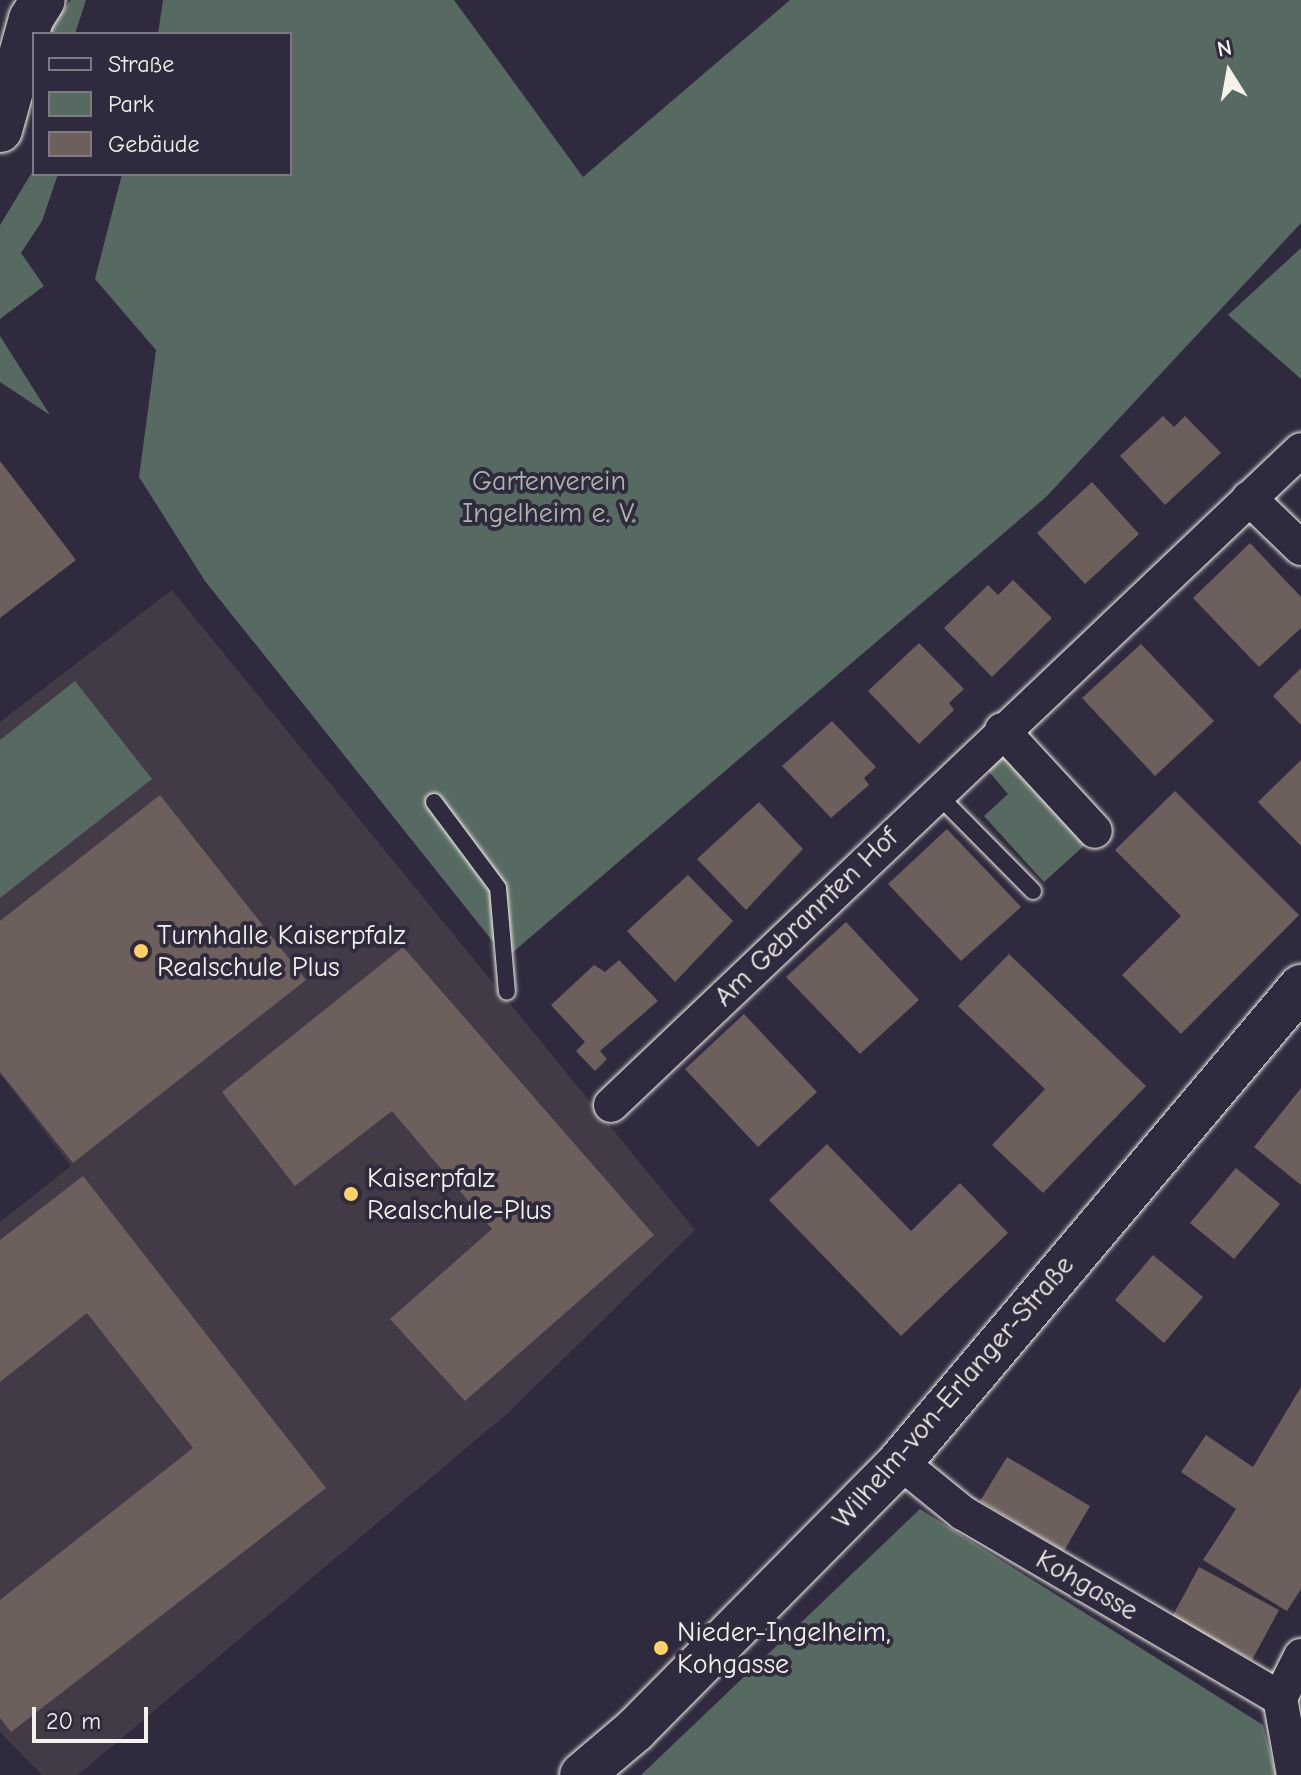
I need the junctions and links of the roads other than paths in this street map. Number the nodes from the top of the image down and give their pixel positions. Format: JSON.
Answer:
{"nodes":[{"id":1,"x":42,"y":0,"type":"edge"},
{"id":2,"x":0,"y":12,"type":"edge"},
{"id":3,"x":0,"y":130,"type":"edge"},
{"id":4,"x":1301,"y":450,"type":"edge"},
{"id":5,"x":1249,"y":498,"type":"junction"},
{"id":6,"x":1301,"y":548,"type":"edge"},
{"id":7,"x":1002,"y":730,"type":"junction"},
{"id":8,"x":936,"y":793,"type":"junction"},
{"id":9,"x":434,"y":802,"type":"dead end"},
{"id":10,"x":1095,"y":831,"type":"dead end"},
{"id":11,"x":1033,"y":891,"type":"dead end"},
{"id":12,"x":1301,"y":987,"type":"edge"},
{"id":13,"x":507,"y":992,"type":"dead end"},
{"id":14,"x":611,"y":1105,"type":"dead end"},
{"id":15,"x":900,"y":1462,"type":"junction"},
{"id":16,"x":1301,"y":1656,"type":"edge"},
{"id":17,"x":1288,"y":1709,"type":"edge"},
{"id":18,"x":582,"y":1775,"type":"edge"},
{"id":19,"x":1294,"y":1775,"type":"edge"}],
"edges":[{"from":1,"to":2,"type":"main road"},
{"from":1,"to":3,"type":"main road"},
{"from":4,"to":5,"type":"street","name":"Am Gebrannten Hof"},
{"from":5,"to":6,"type":"street"},
{"from":5,"to":7,"type":"street","name":"Am Gebrannten Hof"},
{"from":7,"to":8,"type":"street","name":"Am Gebrannten Hof"},
{"from":7,"to":10,"type":"street"},
{"from":8,"to":11,"type":"lane"},
{"from":8,"to":14,"type":"street","name":"Am Gebrannten Hof"},
{"from":9,"to":13,"type":"lane"},
{"from":12,"to":15,"type":"main road","name":"Wilhelm-von-Erlanger-Straße"},
{"from":15,"to":17,"type":"street","name":"Kohgasse"},
{"from":15,"to":18,"type":"main road","name":"Wilhelm-von-Erlanger-Straße"},
{"from":16,"to":17,"type":"street"},
{"from":17,"to":19,"type":"street"}]}
